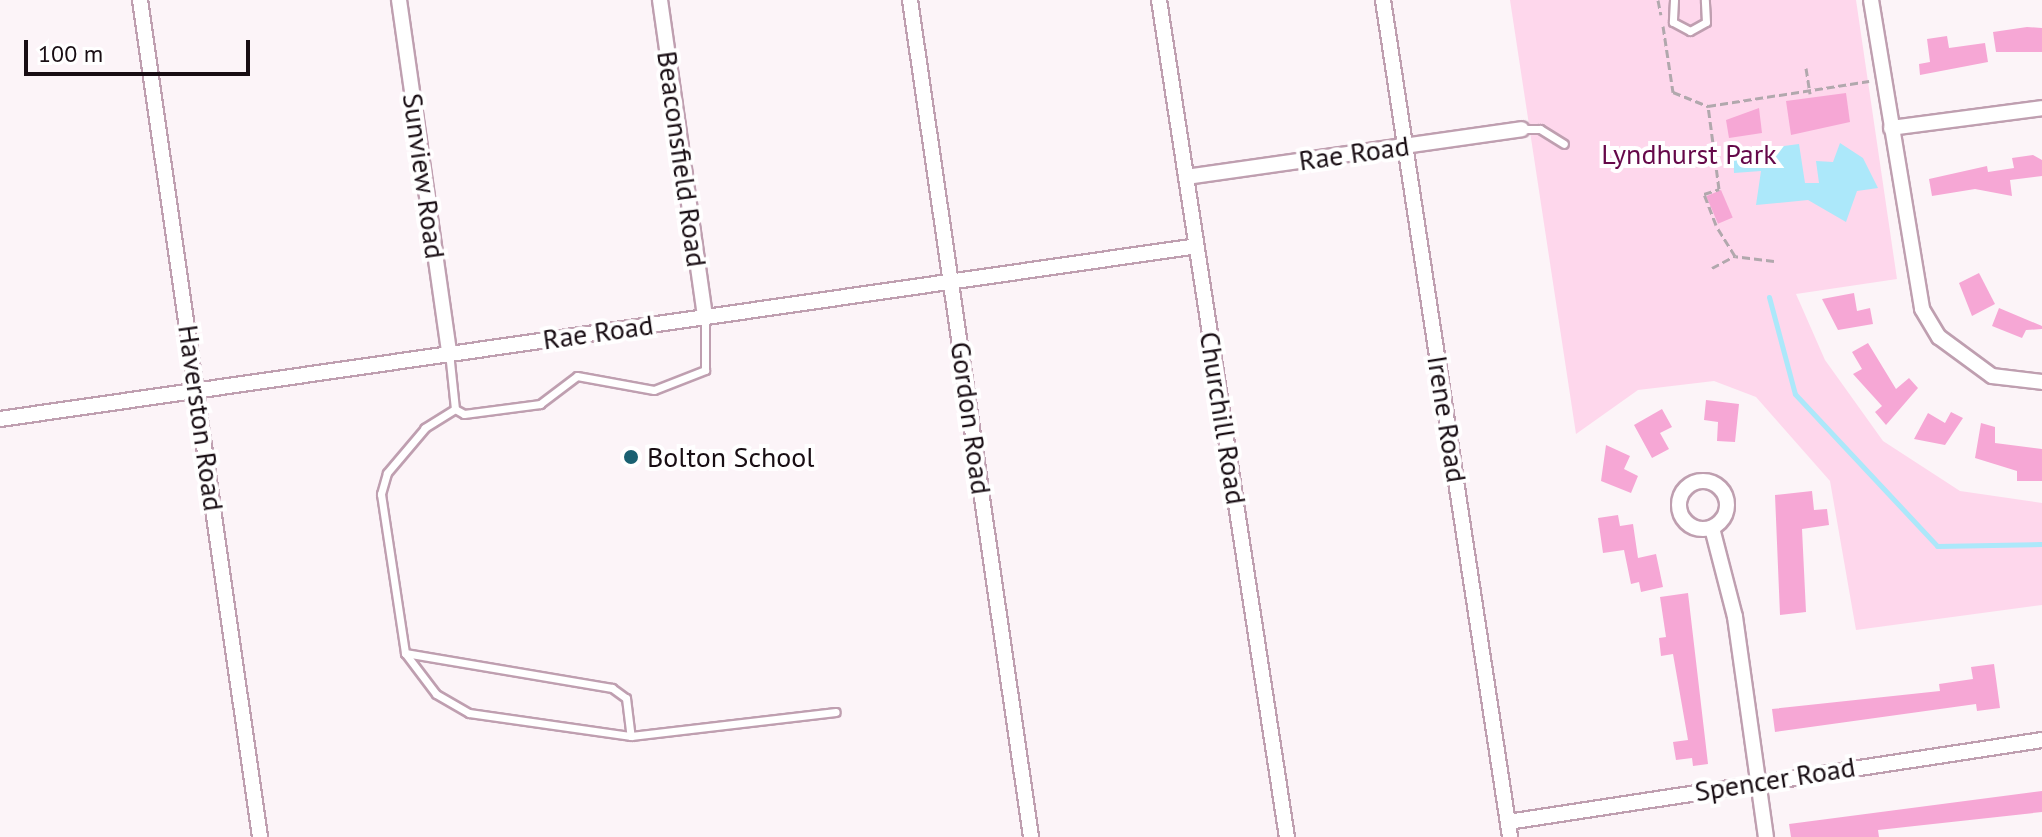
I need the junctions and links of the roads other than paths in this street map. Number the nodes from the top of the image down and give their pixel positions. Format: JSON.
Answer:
{"nodes":[{"id":1,"x":140,"y":0,"type":"edge"},
{"id":2,"x":399,"y":0,"type":"edge"},
{"id":3,"x":660,"y":0,"type":"edge"},
{"id":4,"x":910,"y":0,"type":"edge"},
{"id":5,"x":1159,"y":0,"type":"edge"},
{"id":6,"x":1383,"y":0,"type":"edge"},
{"id":7,"x":1674,"y":0,"type":"edge"},
{"id":8,"x":1705,"y":0,"type":"edge"},
{"id":9,"x":1871,"y":0,"type":"edge"},
{"id":10,"x":2042,"y":108,"type":"edge"},
{"id":11,"x":1891,"y":128,"type":"junction"},
{"id":12,"x":1522,"y":129,"type":"joint"},
{"id":13,"x":1564,"y":144,"type":"dead end"},
{"id":14,"x":1405,"y":145,"type":"junction"},
{"id":15,"x":1186,"y":177,"type":"junction"},
{"id":16,"x":1197,"y":246,"type":"junction"},
{"id":17,"x":951,"y":279,"type":"junction"},
{"id":18,"x":705,"y":318,"type":"junction"},
{"id":19,"x":449,"y":352,"type":"junction"},
{"id":20,"x":2042,"y":382,"type":"edge"},
{"id":21,"x":197,"y":389,"type":"junction"},
{"id":22,"x":455,"y":409,"type":"junction"},
{"id":23,"x":0,"y":419,"type":"edge"},
{"id":24,"x":1712,"y":528,"type":"dead end"},
{"id":25,"x":405,"y":653,"type":"junction"},
{"id":26,"x":836,"y":712,"type":"dead end"},
{"id":27,"x":631,"y":736,"type":"junction"},
{"id":28,"x":2042,"y":740,"type":"edge"},
{"id":29,"x":1758,"y":779,"type":"junction"},
{"id":30,"x":1509,"y":830,"type":"edge"},
{"id":31,"x":260,"y":837,"type":"edge"},
{"id":32,"x":1031,"y":837,"type":"edge"},
{"id":33,"x":1287,"y":837,"type":"edge"},
{"id":34,"x":1766,"y":837,"type":"edge"}],
"edges":[{"from":1,"to":21,"type":"street","name":"Haverston Road"},
{"from":2,"to":19,"type":"street","name":"Sunview Road"},
{"from":3,"to":18,"type":"street","name":"Beaconsfield Road"},
{"from":4,"to":17,"type":"street","name":"Gordon Road"},
{"from":5,"to":15,"type":"street","name":"Churchill Road"},
{"from":6,"to":14,"type":"street","name":"Irene Road"},
{"from":7,"to":8,"type":"lane"},
{"from":9,"to":11,"type":"street"},
{"from":10,"to":11,"type":"street"},
{"from":11,"to":20,"type":"street"},
{"from":12,"to":13,"type":"lane"},
{"from":12,"to":14,"type":"street","name":"Rae Road"},
{"from":14,"to":15,"type":"street","name":"Rae Road"},
{"from":14,"to":30,"type":"street","name":"Irene Road"},
{"from":15,"to":16,"type":"street","name":"Churchill Road"},
{"from":16,"to":17,"type":"street","name":"Rae Road"},
{"from":16,"to":33,"type":"street","name":"Churchill Road"},
{"from":17,"to":18,"type":"street","name":"Rae Road"},
{"from":17,"to":32,"type":"street","name":"Gordon Road"},
{"from":18,"to":19,"type":"street","name":"Rae Road"},
{"from":18,"to":22,"type":"lane"},
{"from":19,"to":21,"type":"street","name":"Rae Road"},
{"from":19,"to":22,"type":"lane"},
{"from":21,"to":23,"type":"street","name":"Rae Road"},
{"from":21,"to":31,"type":"street","name":"Haverston Road"},
{"from":22,"to":25,"type":"lane"},
{"from":24,"to":29,"type":"street"},
{"from":25,"to":27,"type":"lane"},
{"from":25,"to":27,"type":"lane"},
{"from":26,"to":27,"type":"lane"},
{"from":28,"to":29,"type":"street","name":"Spencer Road"},
{"from":29,"to":30,"type":"street","name":"Spencer Road"},
{"from":29,"to":34,"type":"street"}]}
